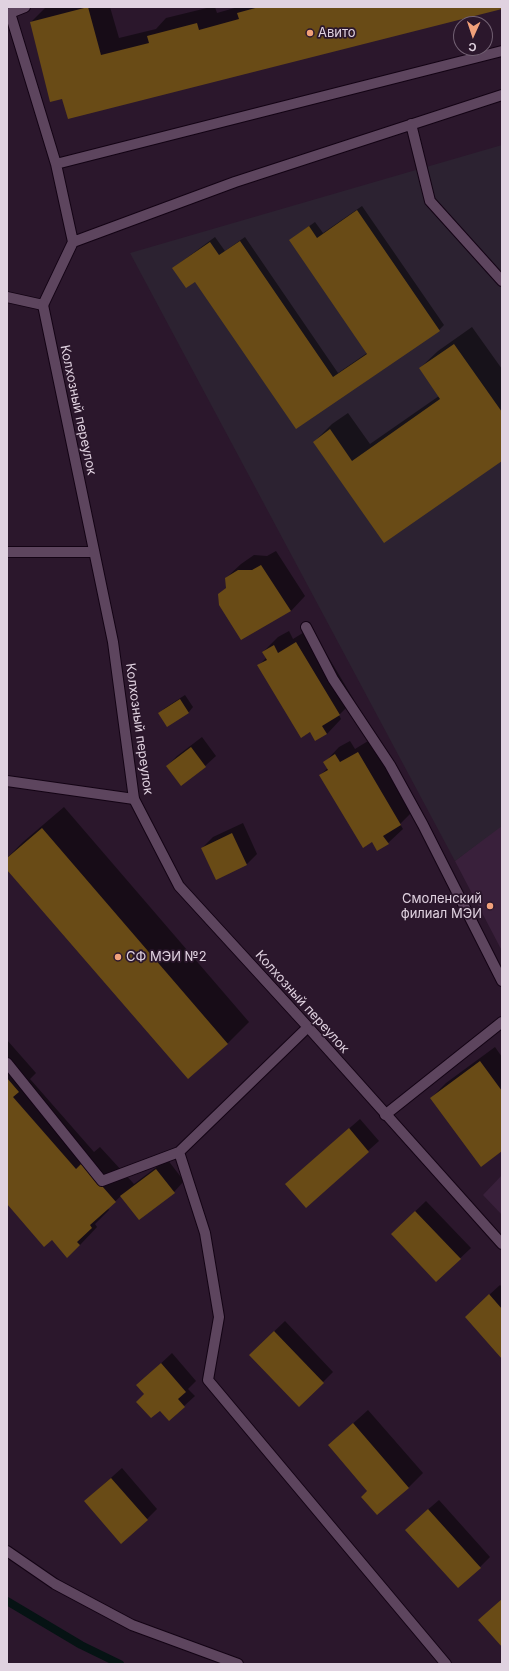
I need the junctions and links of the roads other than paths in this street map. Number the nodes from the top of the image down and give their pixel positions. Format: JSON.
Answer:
{"nodes":[{"id":1,"x":25,"y":7,"type":"edge"},
{"id":2,"x":502,"y":51,"type":"edge"},
{"id":3,"x":502,"y":94,"type":"edge"},
{"id":4,"x":411,"y":124,"type":"junction"},
{"id":5,"x":56,"y":164,"type":"junction"},
{"id":6,"x":73,"y":242,"type":"junction"},
{"id":7,"x":502,"y":281,"type":"edge"},
{"id":8,"x":7,"y":297,"type":"edge"},
{"id":9,"x":43,"y":306,"type":"junction"},
{"id":10,"x":7,"y":552,"type":"edge"},
{"id":11,"x":94,"y":552,"type":"junction"},
{"id":12,"x":306,"y":628,"type":"dead end"},
{"id":13,"x":7,"y":781,"type":"edge"},
{"id":14,"x":134,"y":799,"type":"junction"},
{"id":15,"x":502,"y":982,"type":"edge"},
{"id":16,"x":502,"y":1022,"type":"edge"},
{"id":17,"x":308,"y":1027,"type":"junction"},
{"id":18,"x":7,"y":1063,"type":"edge"},
{"id":19,"x":385,"y":1115,"type":"junction"},
{"id":20,"x":179,"y":1152,"type":"junction"},
{"id":21,"x":502,"y":1244,"type":"edge"},
{"id":22,"x":7,"y":1551,"type":"edge"},
{"id":23,"x":238,"y":1664,"type":"edge"},
{"id":24,"x":446,"y":1664,"type":"edge"}],
"edges":[{"from":1,"to":5,"type":"street"},
{"from":2,"to":5,"type":"street"},
{"from":3,"to":4,"type":"street"},
{"from":4,"to":6,"type":"street"},
{"from":4,"to":7,"type":"street"},
{"from":5,"to":6,"type":"street"},
{"from":6,"to":9,"type":"street"},
{"from":8,"to":9,"type":"street"},
{"from":9,"to":11,"type":"street","name":"Колхозный переулок"},
{"from":10,"to":11,"type":"street"},
{"from":11,"to":14,"type":"street","name":"Колхозный переулок"},
{"from":12,"to":15,"type":"street"},
{"from":13,"to":14,"type":"street"},
{"from":14,"to":17,"type":"street","name":"Колхозный переулок"},
{"from":16,"to":19,"type":"street"},
{"from":17,"to":19,"type":"street","name":"Колхозный переулок"},
{"from":17,"to":20,"type":"street"},
{"from":18,"to":20,"type":"street"},
{"from":19,"to":21,"type":"street","name":"Колхозный переулок"},
{"from":20,"to":24,"type":"street"},
{"from":22,"to":23,"type":"street"}]}
